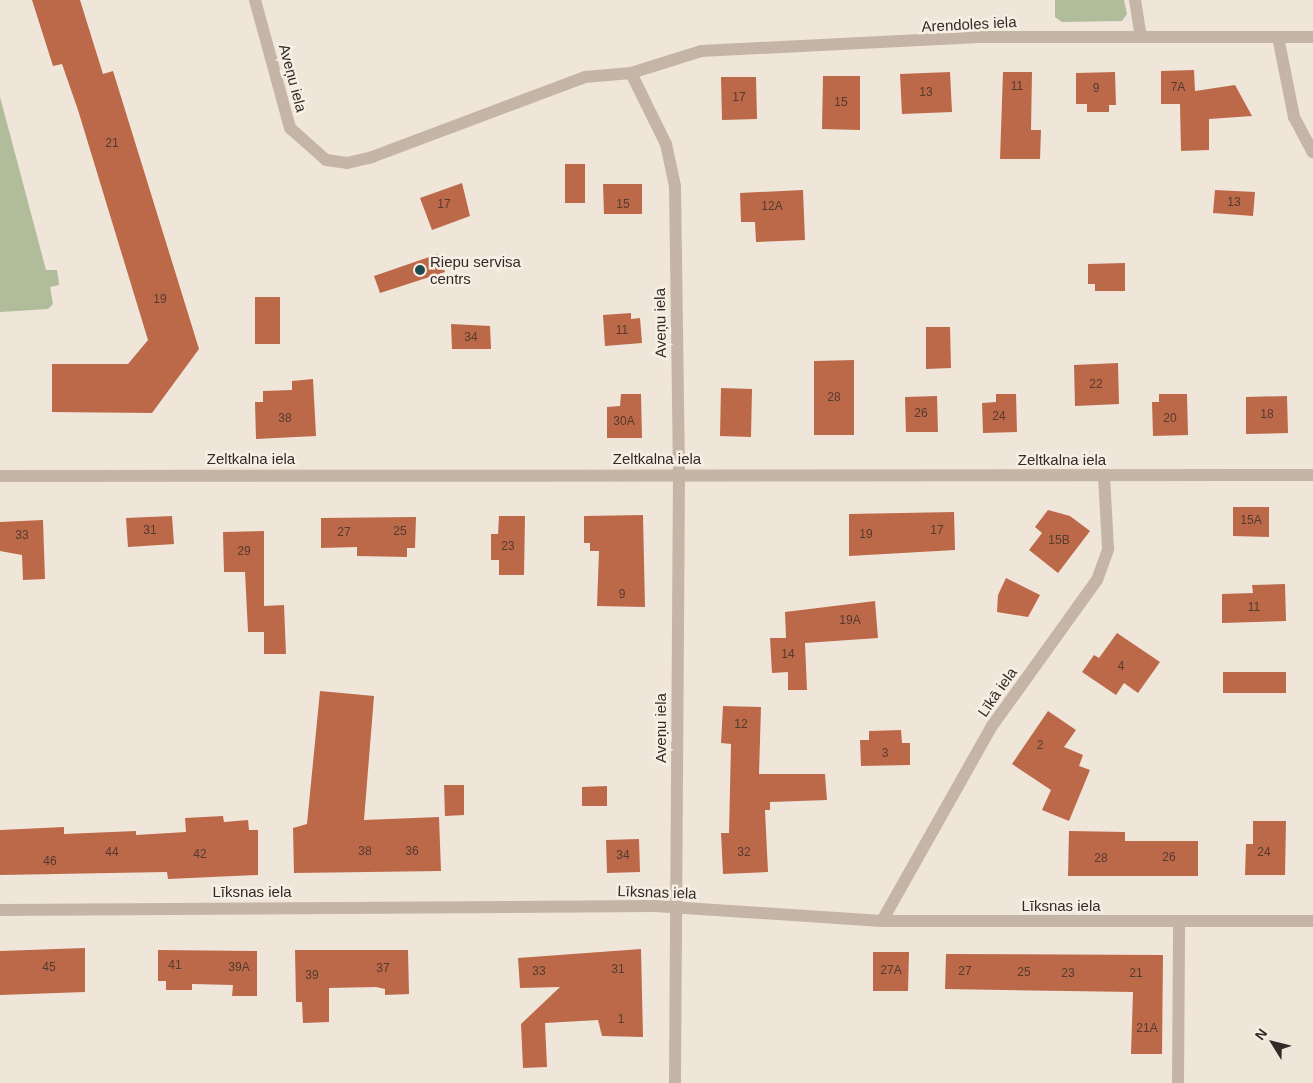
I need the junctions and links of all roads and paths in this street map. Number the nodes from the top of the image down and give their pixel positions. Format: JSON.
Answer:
{"nodes":[{"id":1,"x":255,"y":0,"type":"edge"},
{"id":2,"x":1136,"y":0,"type":"edge"},
{"id":3,"x":1313,"y":36,"type":"edge"},
{"id":4,"x":1141,"y":37,"type":"junction"},
{"id":5,"x":1278,"y":37,"type":"junction"},
{"id":6,"x":630,"y":73,"type":"junction"},
{"id":7,"x":1313,"y":152,"type":"edge"},
{"id":8,"x":679,"y":475,"type":"junction"},
{"id":9,"x":1313,"y":475,"type":"edge"},
{"id":10,"x":0,"y":476,"type":"edge"},
{"id":11,"x":1104,"y":476,"type":"junction"},
{"id":12,"x":676,"y":908,"type":"junction"},
{"id":13,"x":0,"y":910,"type":"edge"},
{"id":14,"x":882,"y":921,"type":"junction"},
{"id":15,"x":1313,"y":921,"type":"edge"},
{"id":16,"x":1179,"y":924,"type":"junction"},
{"id":17,"x":675,"y":1083,"type":"edge"},
{"id":18,"x":1178,"y":1083,"type":"edge"}],
"edges":[{"from":1,"to":6,"type":"street","name":"Aveņu iela"},
{"from":2,"to":4,"type":"street"},
{"from":3,"to":5,"type":"street","name":"Arendoles iela"},
{"from":4,"to":5,"type":"street","name":"Arendoles iela"},
{"from":4,"to":6,"type":"street","name":"Arendoles iela"},
{"from":5,"to":7,"type":"street"},
{"from":6,"to":8,"type":"street","name":"Aveņu iela"},
{"from":8,"to":10,"type":"street","name":"Zeltkalna iela"},
{"from":8,"to":11,"type":"street","name":"Zeltkalna iela"},
{"from":8,"to":12,"type":"street","name":"Aveņu iela"},
{"from":9,"to":11,"type":"street","name":"Zeltkalna iela"},
{"from":11,"to":14,"type":"street","name":"Līkā iela"},
{"from":12,"to":13,"type":"street","name":"Līksnas iela"},
{"from":12,"to":14,"type":"street","name":"Līksnas iela"},
{"from":12,"to":17,"type":"street","name":"Aveņu iela"},
{"from":14,"to":16,"type":"street","name":"Līksnas iela"},
{"from":15,"to":16,"type":"street","name":"Līksnas iela"},
{"from":16,"to":18,"type":"street"}]}
